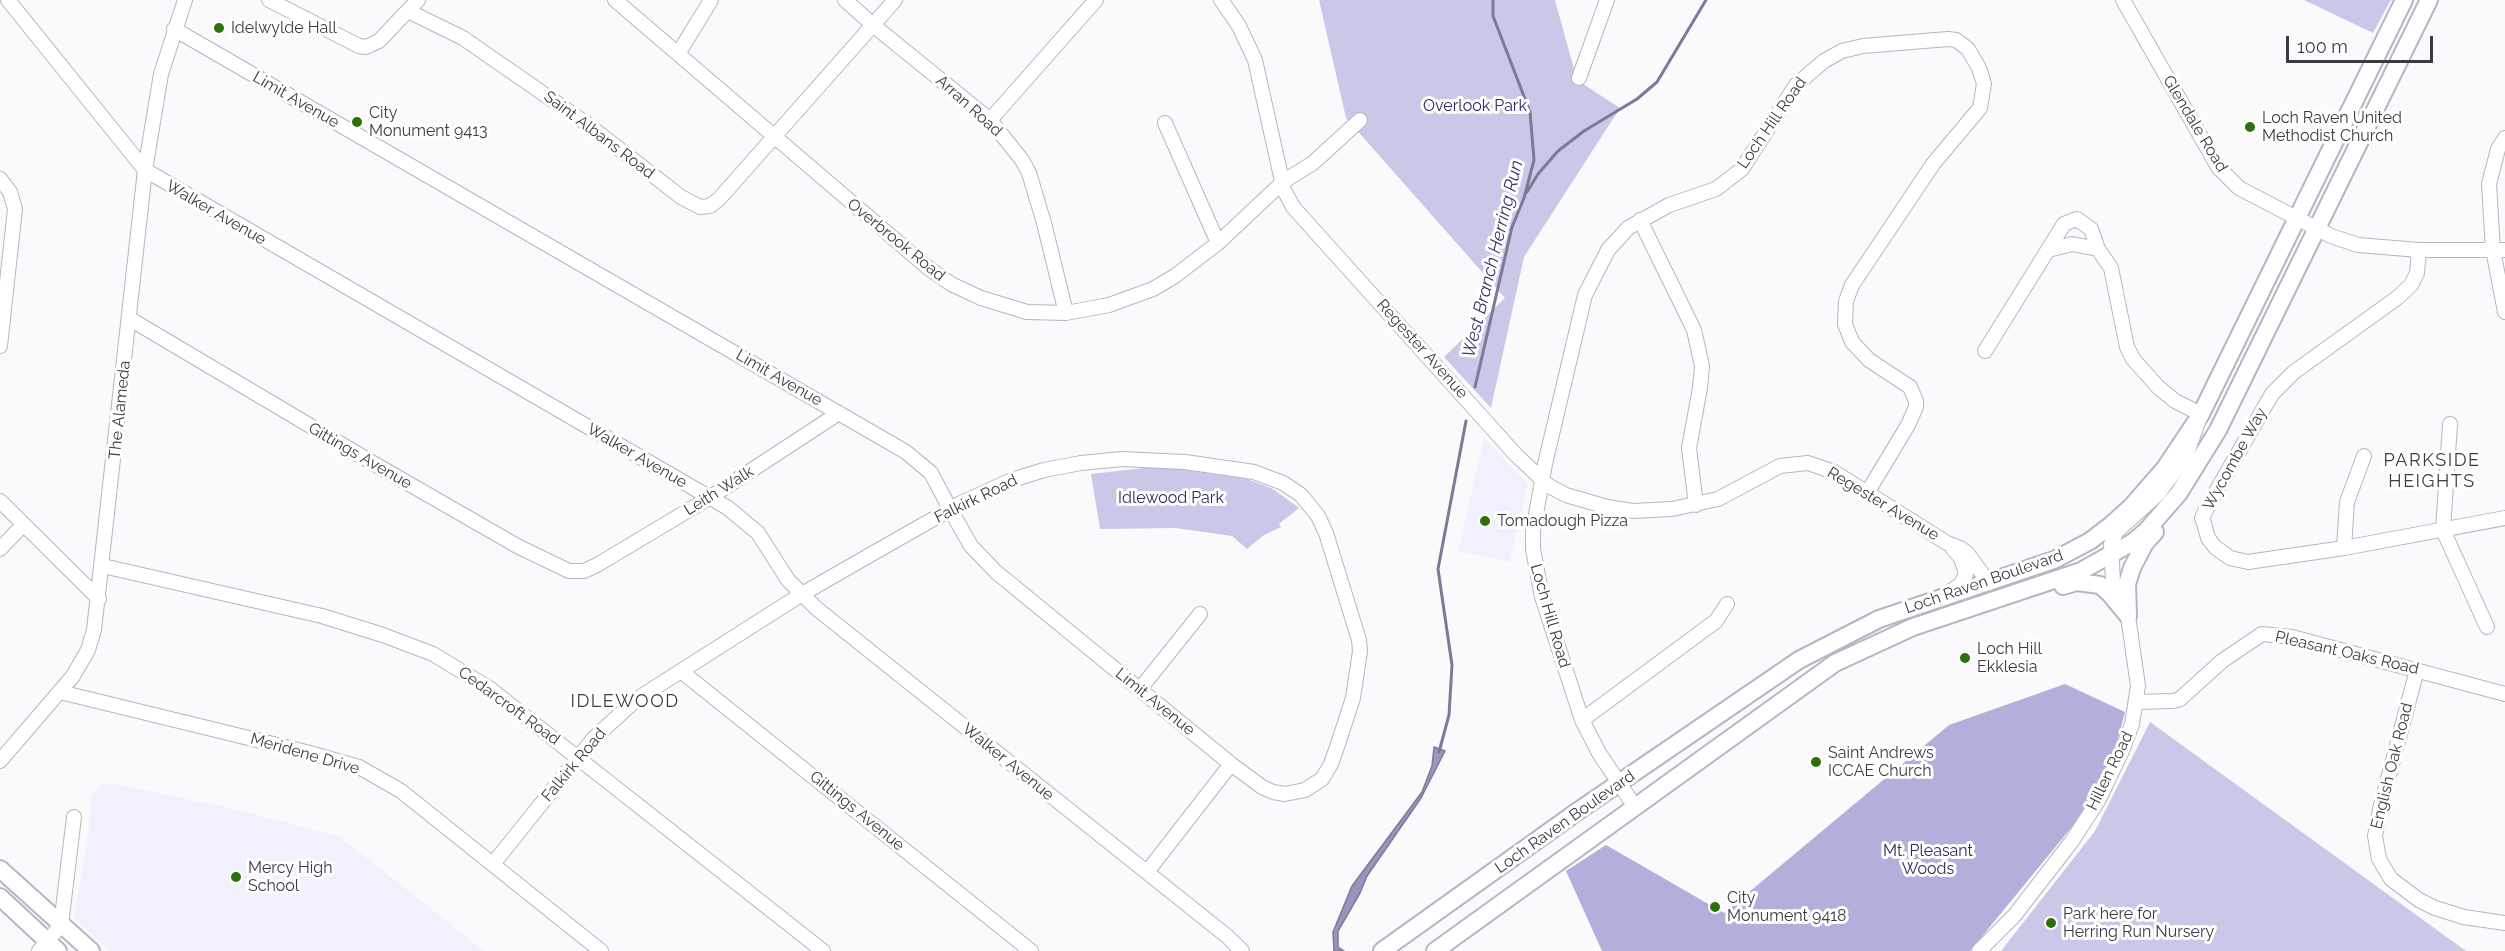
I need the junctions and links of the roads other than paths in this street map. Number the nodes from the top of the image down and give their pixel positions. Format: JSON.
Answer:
{"nodes":[{"id":1,"x":8,"y":0,"type":"edge"},
{"id":2,"x":184,"y":0,"type":"edge"},
{"id":3,"x":269,"y":0,"type":"edge"},
{"id":4,"x":418,"y":0,"type":"edge"},
{"id":5,"x":615,"y":0,"type":"edge"},
{"id":6,"x":711,"y":0,"type":"edge"},
{"id":7,"x":845,"y":0,"type":"edge"},
{"id":8,"x":896,"y":0,"type":"edge"},
{"id":9,"x":1096,"y":0,"type":"edge"},
{"id":10,"x":1221,"y":0,"type":"edge"},
{"id":11,"x":1607,"y":0,"type":"edge"},
{"id":12,"x":2123,"y":0,"type":"edge"},
{"id":13,"x":2429,"y":0,"type":"edge"},
{"id":14,"x":2403,"y":2,"type":"edge"},
{"id":15,"x":408,"y":11,"type":"junction"},
{"id":16,"x":175,"y":24,"type":"junction"},
{"id":17,"x":873,"y":26,"type":"junction"},
{"id":18,"x":2415,"y":26,"type":"junction"},
{"id":19,"x":678,"y":54,"type":"junction"},
{"id":20,"x":1579,"y":78,"type":"dead end"},
{"id":21,"x":990,"y":120,"type":"junction"},
{"id":22,"x":1360,"y":120,"type":"dead end"},
{"id":23,"x":1165,"y":123,"type":"dead end"},
{"id":24,"x":774,"y":138,"type":"junction"},
{"id":25,"x":2505,"y":138,"type":"edge"},
{"id":26,"x":145,"y":170,"type":"junction"},
{"id":27,"x":2,"y":181,"type":"edge"},
{"id":28,"x":1284,"y":181,"type":"junction"},
{"id":29,"x":2296,"y":218,"type":"junction"},
{"id":30,"x":1640,"y":220,"type":"junction"},
{"id":31,"x":2316,"y":229,"type":"junction"},
{"id":32,"x":1218,"y":243,"type":"junction"},
{"id":33,"x":2098,"y":249,"type":"junction"},
{"id":34,"x":2048,"y":250,"type":"junction"},
{"id":35,"x":2420,"y":250,"type":"junction"},
{"id":36,"x":2499,"y":250,"type":"edge"},
{"id":37,"x":2505,"y":312,"type":"edge"},
{"id":38,"x":1066,"y":313,"type":"junction"},
{"id":39,"x":130,"y":319,"type":"junction"},
{"id":40,"x":1,"y":325,"type":"edge"},
{"id":41,"x":0,"y":346,"type":"edge"},
{"id":42,"x":1985,"y":351,"type":"dead end"},
{"id":43,"x":839,"y":413,"type":"junction"},
{"id":44,"x":2201,"y":414,"type":"junction"},
{"id":45,"x":2450,"y":424,"type":"dead end"},
{"id":46,"x":2364,"y":456,"type":"dead end"},
{"id":47,"x":1542,"y":478,"type":"junction"},
{"id":48,"x":1867,"y":493,"type":"junction"},
{"id":49,"x":2179,"y":493,"type":"junction"},
{"id":50,"x":709,"y":498,"type":"junction"},
{"id":51,"x":0,"y":501,"type":"edge"},
{"id":52,"x":1696,"y":506,"type":"junction"},
{"id":53,"x":950,"y":509,"type":"junction"},
{"id":54,"x":2505,"y":518,"type":"edge"},
{"id":55,"x":23,"y":525,"type":"junction"},
{"id":56,"x":2443,"y":530,"type":"junction"},
{"id":57,"x":1947,"y":543,"type":"junction"},
{"id":58,"x":2344,"y":548,"type":"junction"},
{"id":59,"x":0,"y":549,"type":"edge"},
{"id":60,"x":2110,"y":555,"type":"junction"},
{"id":61,"x":597,"y":565,"type":"joint"},
{"id":62,"x":103,"y":566,"type":"junction"},
{"id":63,"x":1989,"y":583,"type":"junction"},
{"id":64,"x":802,"y":594,"type":"junction"},
{"id":65,"x":1939,"y":598,"type":"junction"},
{"id":66,"x":1999,"y":598,"type":"junction"},
{"id":67,"x":99,"y":599,"type":"junction"},
{"id":68,"x":1727,"y":604,"type":"dead end"},
{"id":69,"x":1200,"y":614,"type":"dead end"},
{"id":70,"x":2128,"y":616,"type":"junction"},
{"id":71,"x":2487,"y":627,"type":"dead end"},
{"id":72,"x":1884,"y":639,"type":"junction"},
{"id":73,"x":2417,"y":670,"type":"junction"},
{"id":74,"x":682,"y":672,"type":"junction"},
{"id":75,"x":1140,"y":689,"type":"junction"},
{"id":76,"x":60,"y":692,"type":"junction"},
{"id":77,"x":2505,"y":694,"type":"edge"},
{"id":78,"x":2137,"y":702,"type":"junction"},
{"id":79,"x":1582,"y":720,"type":"junction"},
{"id":80,"x":1676,"y":744,"type":"junction"},
{"id":81,"x":578,"y":758,"type":"junction"},
{"id":82,"x":0,"y":761,"type":"edge"},
{"id":83,"x":1696,"y":763,"type":"junction"},
{"id":84,"x":1231,"y":764,"type":"junction"},
{"id":85,"x":1619,"y":783,"type":"junction"},
{"id":86,"x":1317,"y":784,"type":"joint"},
{"id":87,"x":1635,"y":807,"type":"junction"},
{"id":88,"x":74,"y":817,"type":"dead end"},
{"id":89,"x":493,"y":864,"type":"junction"},
{"id":90,"x":0,"y":869,"type":"edge"},
{"id":91,"x":1146,"y":872,"type":"junction"},
{"id":92,"x":0,"y":897,"type":"edge"},
{"id":93,"x":2505,"y":923,"type":"edge"},
{"id":94,"x":61,"y":925,"type":"junction"},
{"id":95,"x":48,"y":948,"type":"edge"},
{"id":96,"x":91,"y":951,"type":"edge"},
{"id":97,"x":601,"y":951,"type":"edge"},
{"id":98,"x":822,"y":951,"type":"edge"},
{"id":99,"x":1031,"y":951,"type":"edge"},
{"id":100,"x":1242,"y":951,"type":"edge"},
{"id":101,"x":1382,"y":951,"type":"edge"},
{"id":102,"x":1435,"y":951,"type":"edge"},
{"id":103,"x":1979,"y":951,"type":"edge"}],
"edges":[{"from":1,"to":26,"type":"street","name":"Walker Avenue"},
{"from":2,"to":16,"type":"street","name":"The Alameda"},
{"from":3,"to":15,"type":"street"},
{"from":4,"to":15,"type":"street"},
{"from":5,"to":19,"type":"street","name":"Overbrook Road"},
{"from":6,"to":19,"type":"street"},
{"from":7,"to":17,"type":"street","name":"Arran Road"},
{"from":8,"to":17,"type":"street","name":"Saint Albans Road"},
{"from":9,"to":21,"type":"street"},
{"from":10,"to":28,"type":"street","name":"Regester Avenue"},
{"from":11,"to":20,"type":"street"},
{"from":12,"to":29,"type":"street","name":"Glendale Road"},
{"from":13,"to":18,"type":"main road","name":"Loch Raven Boulevard"},
{"from":14,"to":18,"type":"main road"},
{"from":14,"to":29,"type":"main road","name":"Loch Raven Boulevard"},
{"from":15,"to":24,"type":"street","name":"Saint Albans Road"},
{"from":16,"to":26,"type":"street","name":"The Alameda"},
{"from":16,"to":43,"type":"street","name":"Limit Avenue"},
{"from":17,"to":21,"type":"street","name":"Arran Road"},
{"from":17,"to":24,"type":"street","name":"Saint Albans Road"},
{"from":18,"to":31,"type":"main road","name":"Loch Raven Boulevard"},
{"from":19,"to":24,"type":"street","name":"Overbrook Road"},
{"from":21,"to":38,"type":"street","name":"Arran Road"},
{"from":22,"to":28,"type":"street","name":"Overbrook Road"},
{"from":23,"to":32,"type":"street"},
{"from":24,"to":38,"type":"street","name":"Overbrook Road"},
{"from":25,"to":36,"type":"street"},
{"from":26,"to":39,"type":"street","name":"The Alameda"},
{"from":26,"to":50,"type":"street","name":"Walker Avenue"},
{"from":27,"to":40,"type":"street"},
{"from":28,"to":32,"type":"street","name":"Overbrook Road"},
{"from":28,"to":47,"type":"street","name":"Regester Avenue"},
{"from":29,"to":31,"type":"street","name":"Glendale Road"},
{"from":29,"to":44,"type":"main road","name":"Loch Raven Boulevard"},
{"from":30,"to":47,"type":"street","name":"Loch Hill Road"},
{"from":30,"to":48,"type":"street","name":"Loch Hill Road"},
{"from":30,"to":52,"type":"street"},
{"from":31,"to":35,"type":"street","name":"Glendale Road"},
{"from":31,"to":49,"type":"main road","name":"Loch Raven Boulevard"},
{"from":32,"to":38,"type":"street","name":"Overbrook Road"},
{"from":33,"to":34,"type":"street"},
{"from":33,"to":34,"type":"street"},
{"from":33,"to":44,"type":"street"},
{"from":34,"to":42,"type":"street"},
{"from":35,"to":36,"type":"street","name":"Glendale Road"},
{"from":35,"to":58,"type":"street","name":"Wycombe Way"},
{"from":36,"to":37,"type":"street"},
{"from":39,"to":61,"type":"street","name":"Gittings Avenue"},
{"from":39,"to":62,"type":"street","name":"The Alameda"},
{"from":40,"to":41,"type":"street"},
{"from":43,"to":50,"type":"street","name":"Leith Walk"},
{"from":43,"to":53,"type":"street","name":"Limit Avenue"},
{"from":44,"to":60,"type":"street"},
{"from":44,"to":63,"type":"main road","name":"Loch Raven Boulevard"},
{"from":45,"to":56,"type":"street"},
{"from":46,"to":58,"type":"street"},
{"from":47,"to":52,"type":"street","name":"Regester Avenue"},
{"from":47,"to":79,"type":"street","name":"Loch Hill Road"},
{"from":48,"to":52,"type":"street","name":"Regester Avenue"},
{"from":48,"to":57,"type":"street","name":"Regester Avenue"},
{"from":49,"to":60,"type":"main road","name":"Loch Raven Boulevard"},
{"from":49,"to":70,"type":"main road"},
{"from":50,"to":61,"type":"street","name":"Leith Walk"},
{"from":50,"to":64,"type":"street","name":"Walker Avenue"},
{"from":51,"to":55,"type":"street"},
{"from":53,"to":64,"type":"street","name":"Falkirk Road"},
{"from":53,"to":75,"type":"street","name":"Limit Avenue"},
{"from":53,"to":86,"type":"street","name":"Falkirk Road"},
{"from":54,"to":56,"type":"street","name":"Wycombe Way"},
{"from":55,"to":59,"type":"street"},
{"from":55,"to":67,"type":"street"},
{"from":56,"to":58,"type":"street","name":"Wycombe Way"},
{"from":56,"to":71,"type":"street"},
{"from":57,"to":63,"type":"street","name":"Regester Avenue"},
{"from":57,"to":65,"type":"street","name":"Regester Avenue"},
{"from":60,"to":66,"type":"main road","name":"Loch Raven Boulevard"},
{"from":60,"to":70,"type":"street","name":"Hillen Road"},
{"from":62,"to":67,"type":"street","name":"The Alameda"},
{"from":62,"to":81,"type":"street","name":"Cedarcroft Road"},
{"from":63,"to":65,"type":"main road","name":"Loch Raven Boulevard"},
{"from":63,"to":72,"type":"main road"},
{"from":64,"to":74,"type":"street","name":"Falkirk Road"},
{"from":64,"to":91,"type":"street","name":"Walker Avenue"},
{"from":65,"to":80,"type":"main road","name":"Loch Raven Boulevard"},
{"from":66,"to":70,"type":"main road"},
{"from":66,"to":72,"type":"main road","name":"Loch Raven Boulevard"},
{"from":67,"to":76,"type":"street","name":"The Alameda"},
{"from":68,"to":79,"type":"street"},
{"from":69,"to":75,"type":"street"},
{"from":70,"to":78,"type":"street","name":"Hillen Road"},
{"from":72,"to":83,"type":"main road","name":"Loch Raven Boulevard"},
{"from":73,"to":77,"type":"street","name":"Pleasant Oaks Road"},
{"from":73,"to":78,"type":"street","name":"Pleasant Oaks Road"},
{"from":73,"to":93,"type":"street","name":"English Oak Road"},
{"from":74,"to":81,"type":"street","name":"Falkirk Road"},
{"from":74,"to":99,"type":"street","name":"Gittings Avenue"},
{"from":75,"to":84,"type":"street","name":"Limit Avenue"},
{"from":76,"to":82,"type":"street","name":"The Alameda"},
{"from":76,"to":89,"type":"street","name":"Meridene Drive"},
{"from":78,"to":103,"type":"street","name":"Hillen Road"},
{"from":79,"to":85,"type":"street","name":"Loch Hill Road"},
{"from":80,"to":83,"type":"main road"},
{"from":80,"to":85,"type":"main road","name":"Loch Raven Boulevard"},
{"from":81,"to":89,"type":"street","name":"Falkirk Road"},
{"from":81,"to":98,"type":"street","name":"Cedarcroft Road"},
{"from":83,"to":87,"type":"main road","name":"Loch Raven Boulevard"},
{"from":84,"to":86,"type":"street","name":"Limit Avenue"},
{"from":84,"to":91,"type":"street"},
{"from":85,"to":87,"type":"street","name":"Loch Hill Road"},
{"from":85,"to":101,"type":"main road","name":"Loch Raven Boulevard"},
{"from":87,"to":102,"type":"main road","name":"Loch Raven Boulevard"},
{"from":88,"to":94,"type":"street"},
{"from":89,"to":97,"type":"street","name":"Meridene Drive"},
{"from":90,"to":94,"type":"main road"},
{"from":91,"to":100,"type":"street","name":"Walker Avenue"},
{"from":92,"to":95,"type":"main road"},
{"from":94,"to":95,"type":"street"},
{"from":94,"to":96,"type":"main road"}]}
